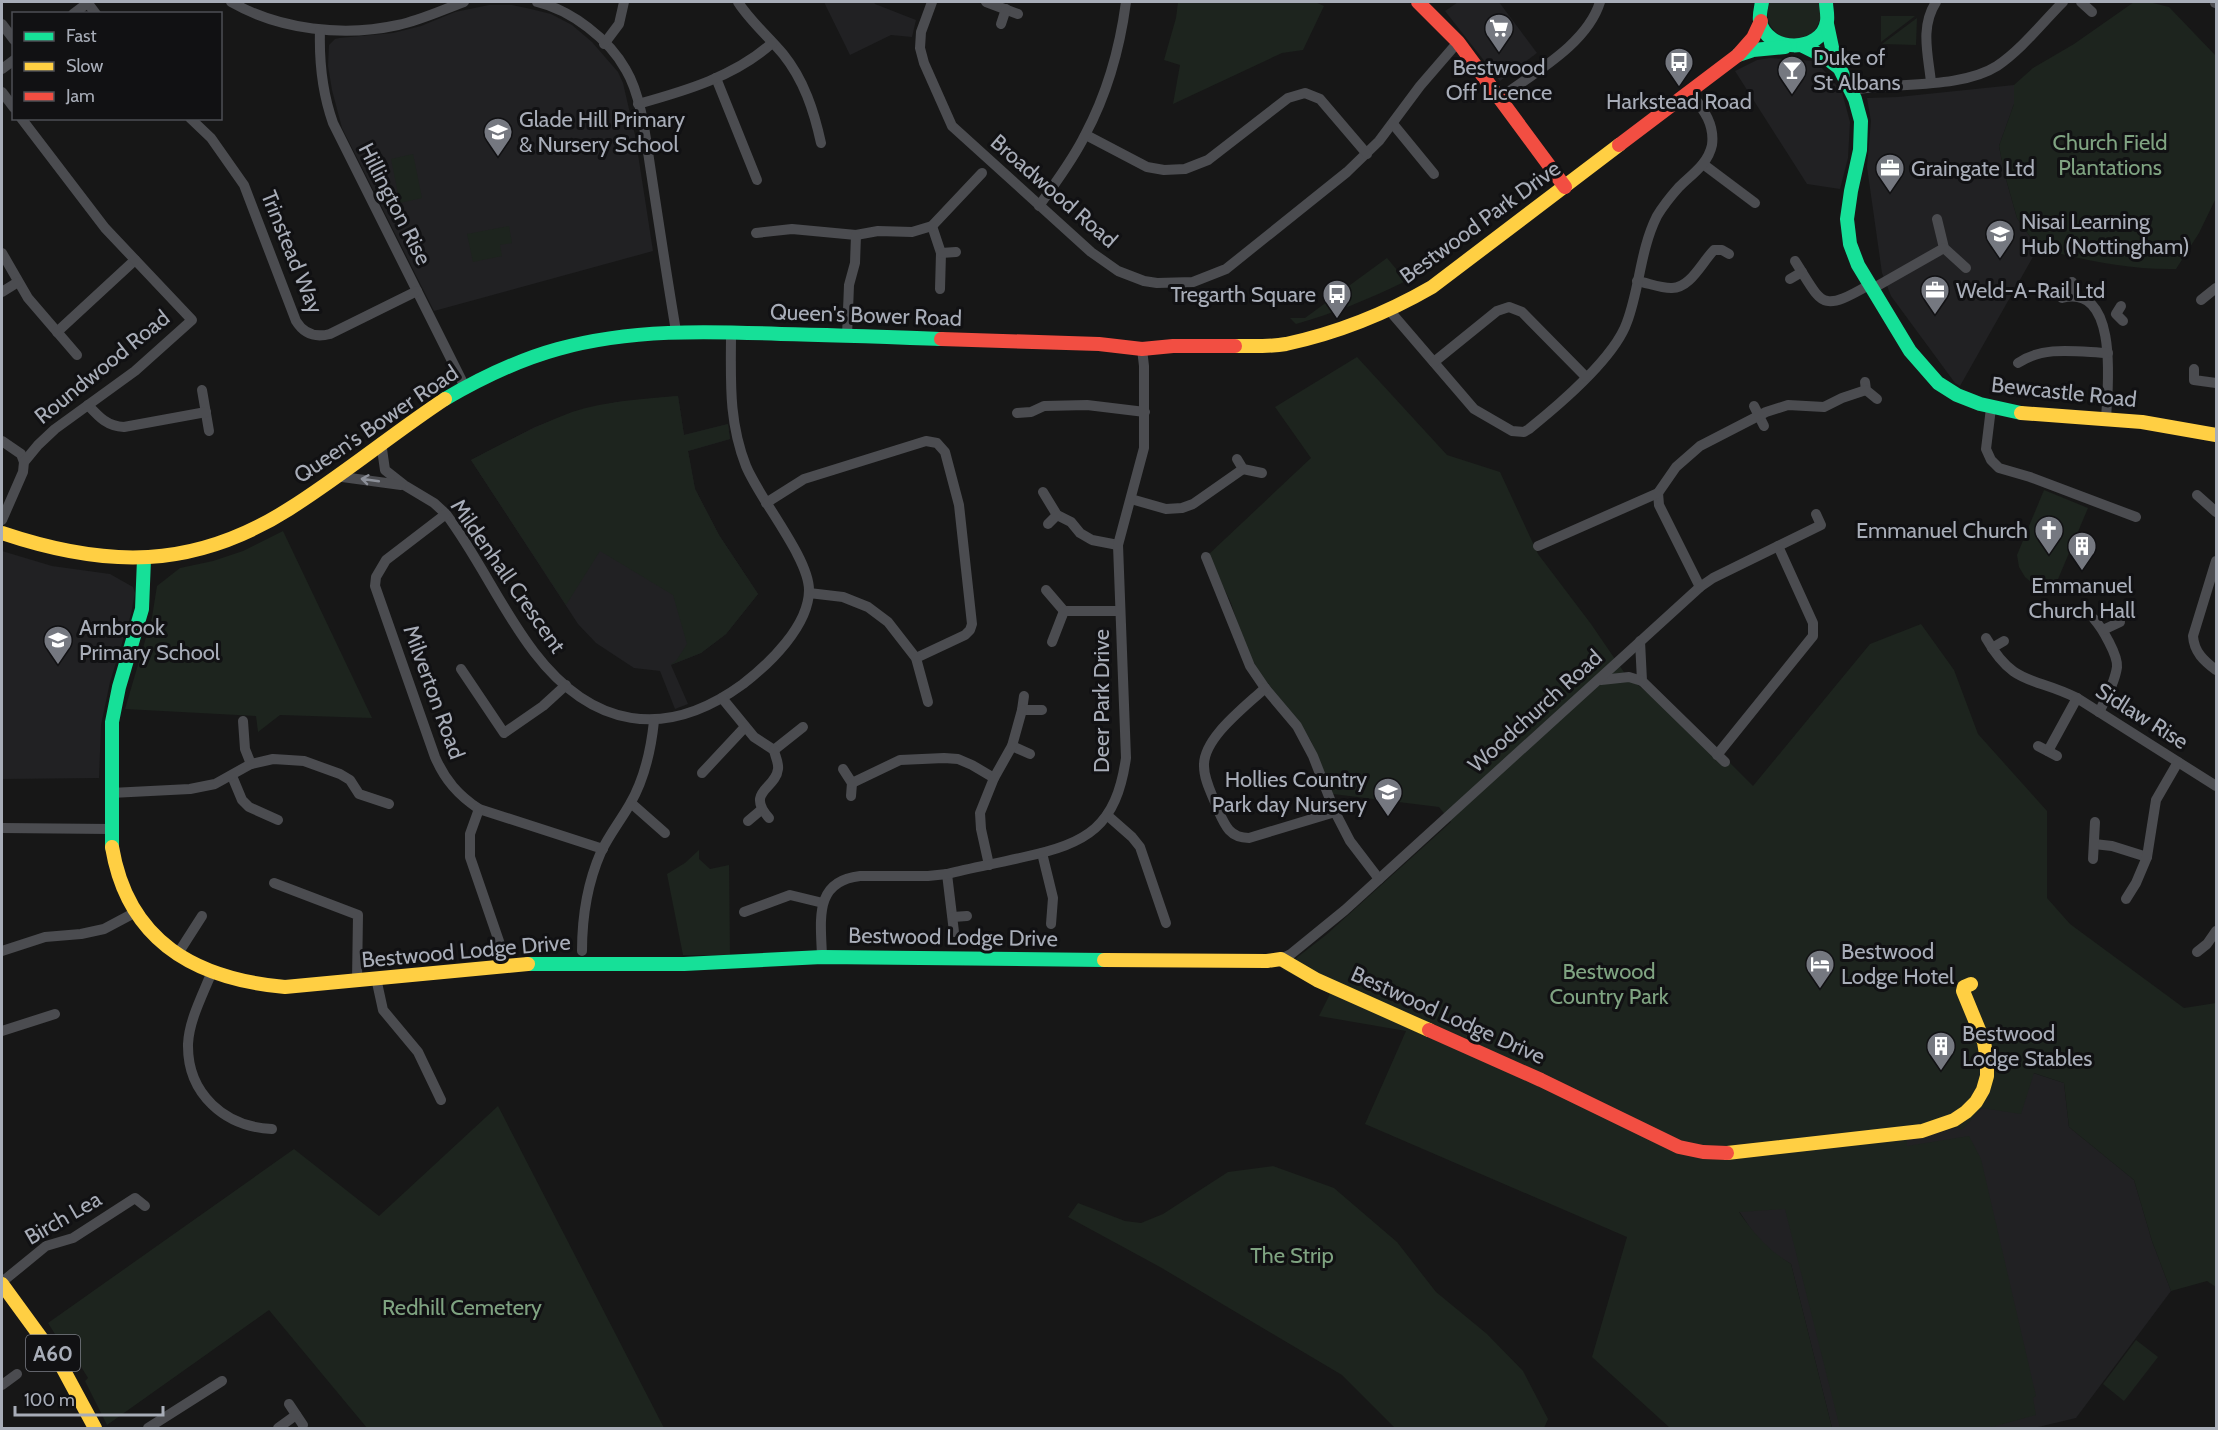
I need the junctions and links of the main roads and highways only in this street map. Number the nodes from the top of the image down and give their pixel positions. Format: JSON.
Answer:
{"nodes":[{"id":1,"x":1418,"y":2,"type":"edge"},
{"id":2,"x":1760,"y":3,"type":"edge"},
{"id":3,"x":1829,"y":10,"type":"edge"},
{"id":4,"x":1761,"y":21,"type":"junction"},
{"id":5,"x":1803,"y":46,"type":"junction"},
{"id":6,"x":1786,"y":47,"type":"junction"},
{"id":7,"x":1738,"y":55,"type":"junction"},
{"id":8,"x":1838,"y":67,"type":"junction"},
{"id":9,"x":1566,"y":187,"type":"junction"},
{"id":10,"x":1142,"y":349,"type":"joint"},
{"id":11,"x":2217,"y":435,"type":"edge"},
{"id":12,"x":2,"y":533,"type":"edge"},
{"id":13,"x":144,"y":559,"type":"junction"},
{"id":14,"x":1971,"y":984,"type":"dead end"},
{"id":15,"x":2,"y":1283,"type":"edge"},
{"id":16,"x":94,"y":1428,"type":"edge"}],
"edges":[{"from":1,"to":9,"type":"main road"},
{"from":2,"to":4,"type":"main road"},
{"from":3,"to":5,"type":"main road"},
{"from":3,"to":8,"type":"main road","name":"Bewcastle Road"},
{"from":4,"to":6,"type":"main road"},
{"from":4,"to":7,"type":"main road","name":"Bestwood Park Drive"},
{"from":5,"to":6,"type":"main road","name":"Bestwood Park Drive"},
{"from":5,"to":8,"type":"main road","name":"Bewcastle Road"},
{"from":6,"to":7,"type":"main road","name":"Bestwood Park Drive"},
{"from":7,"to":9,"type":"main road","name":"Bestwood Park Drive"},
{"from":8,"to":11,"type":"main road","name":"Bewcastle Road"},
{"from":9,"to":10,"type":"main road","name":"Bestwood Park Drive"},
{"from":10,"to":13,"type":"main road","name":"Queen's Bower Road"},
{"from":12,"to":13,"type":"main road","name":"Queen's Bower Road"},
{"from":13,"to":14,"type":"main road","name":"Bestwood Lodge Drive"},
{"from":15,"to":16,"type":"main road","number":"A60"}]}
